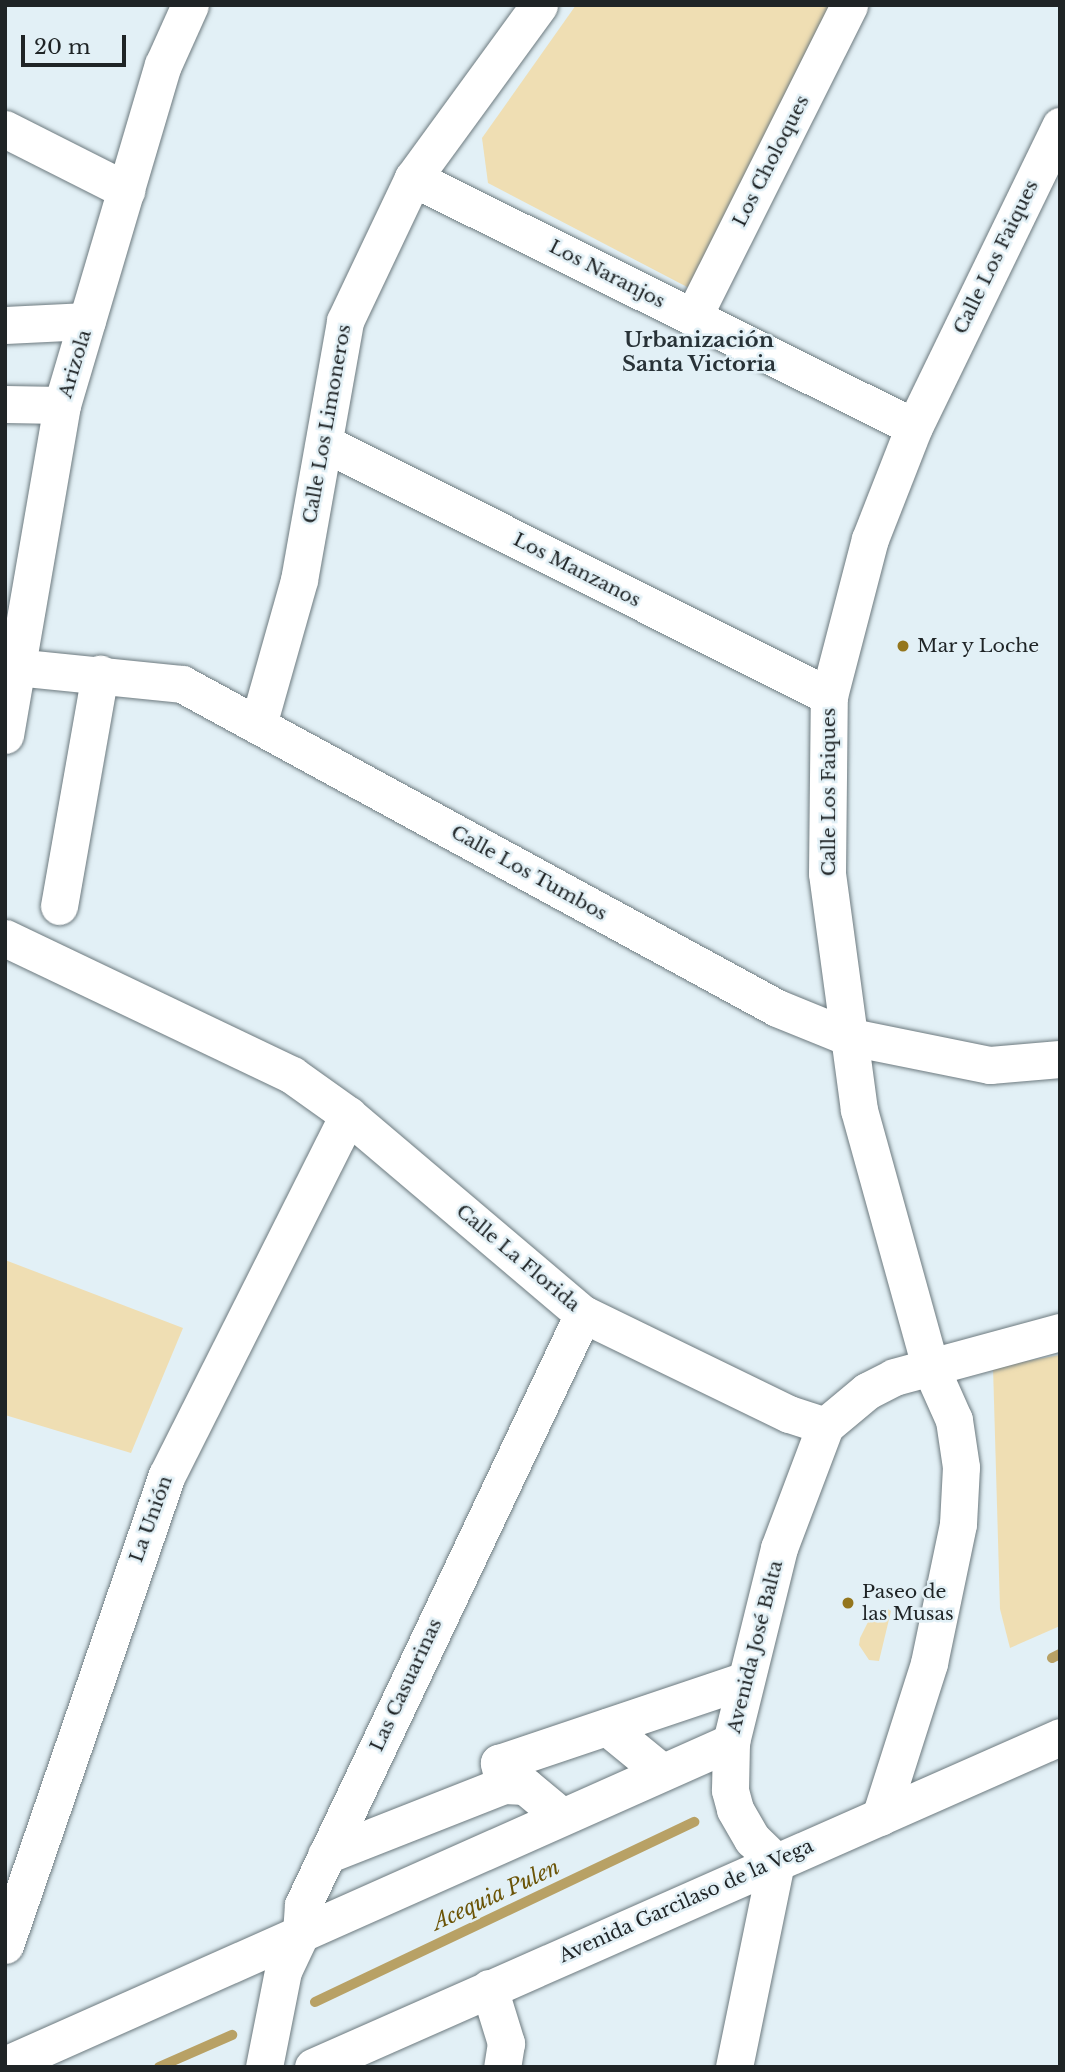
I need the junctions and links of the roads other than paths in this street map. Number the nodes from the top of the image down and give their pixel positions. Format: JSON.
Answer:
{"nodes":[{"id":1,"x":190,"y":5,"type":"edge"},
{"id":2,"x":538,"y":5,"type":"edge"},
{"id":3,"x":849,"y":5,"type":"edge"},
{"id":4,"x":1060,"y":126,"type":"edge"},
{"id":5,"x":5,"y":129,"type":"edge"},
{"id":6,"x":413,"y":178,"type":"junction"},
{"id":7,"x":126,"y":190,"type":"junction"},
{"id":8,"x":692,"y":317,"type":"junction"},
{"id":9,"x":88,"y":321,"type":"junction"},
{"id":10,"x":5,"y":325,"type":"edge"},
{"id":11,"x":5,"y":404,"type":"edge"},
{"id":12,"x":62,"y":405,"type":"junction"},
{"id":13,"x":914,"y":427,"type":"junction"},
{"id":14,"x":324,"y":443,"type":"junction"},
{"id":15,"x":12,"y":666,"type":"edge"},
{"id":16,"x":100,"y":674,"type":"junction"},
{"id":17,"x":829,"y":696,"type":"junction"},
{"id":18,"x":258,"y":725,"type":"junction"},
{"id":19,"x":5,"y":735,"type":"edge"},
{"id":20,"x":59,"y":906,"type":"dead end"},
{"id":21,"x":5,"y":938,"type":"edge"},
{"id":22,"x":846,"y":1036,"type":"junction"},
{"id":23,"x":1060,"y":1059,"type":"edge"},
{"id":24,"x":348,"y":1115,"type":"junction"},
{"id":25,"x":583,"y":1314,"type":"junction"},
{"id":26,"x":1060,"y":1332,"type":"edge"},
{"id":27,"x":930,"y":1366,"type":"junction"},
{"id":28,"x":825,"y":1426,"type":"junction"},
{"id":29,"x":745,"y":1680,"type":"junction"},
{"id":30,"x":607,"y":1727,"type":"junction"},
{"id":31,"x":1060,"y":1737,"type":"edge"},
{"id":32,"x":731,"y":1742,"type":"junction"},
{"id":33,"x":662,"y":1772,"type":"junction"},
{"id":34,"x":504,"y":1785,"type":"junction"},
{"id":35,"x":561,"y":1816,"type":"junction"},
{"id":36,"x":880,"y":1817,"type":"junction"},
{"id":37,"x":326,"y":1855,"type":"junction"},
{"id":38,"x":776,"y":1862,"type":"junction"},
{"id":39,"x":301,"y":1933,"type":"junction"},
{"id":40,"x":5,"y":1945,"type":"edge"},
{"id":41,"x":489,"y":1988,"type":"junction"},
{"id":42,"x":5,"y":2065,"type":"edge"},
{"id":43,"x":264,"y":2067,"type":"edge"},
{"id":44,"x":313,"y":2067,"type":"edge"},
{"id":45,"x":502,"y":2067,"type":"edge"},
{"id":46,"x":734,"y":2067,"type":"edge"}],
"edges":[{"from":1,"to":7,"type":"street","name":"Arizola"},
{"from":2,"to":6,"type":"street","name":"Calle Los Limoneros"},
{"from":3,"to":8,"type":"street","name":"Los Choloques"},
{"from":4,"to":13,"type":"street","name":"Calle Los Faiques"},
{"from":5,"to":7,"type":"street"},
{"from":6,"to":8,"type":"street","name":"Los Naranjos"},
{"from":6,"to":14,"type":"street","name":"Calle Los Limoneros"},
{"from":7,"to":9,"type":"street","name":"Arizola"},
{"from":8,"to":13,"type":"street","name":"Los Naranjos"},
{"from":9,"to":10,"type":"street"},
{"from":9,"to":12,"type":"street","name":"Arizola"},
{"from":11,"to":12,"type":"street"},
{"from":12,"to":15,"type":"street","name":"Arizola"},
{"from":13,"to":17,"type":"street","name":"Calle Los Faiques"},
{"from":14,"to":17,"type":"street","name":"Los Manzanos"},
{"from":14,"to":18,"type":"street","name":"Calle Los Limoneros"},
{"from":15,"to":16,"type":"street","name":"Calle Los Tumbos"},
{"from":15,"to":19,"type":"street","name":"Arizola"},
{"from":16,"to":18,"type":"street","name":"Calle Los Tumbos"},
{"from":16,"to":20,"type":"street"},
{"from":17,"to":22,"type":"street","name":"Calle Los Faiques"},
{"from":18,"to":22,"type":"street","name":"Calle Los Tumbos"},
{"from":21,"to":24,"type":"street","name":"Calle La Florida"},
{"from":22,"to":23,"type":"street","name":"Calle Los Tumbos"},
{"from":22,"to":27,"type":"street","name":"Calle Los Faiques"},
{"from":24,"to":25,"type":"street","name":"Calle La Florida"},
{"from":24,"to":40,"type":"street","name":"La Unión"},
{"from":25,"to":28,"type":"street","name":"Calle La Florida"},
{"from":25,"to":37,"type":"street","name":"Las Casuarinas"},
{"from":26,"to":27,"type":"street"},
{"from":27,"to":28,"type":"street"},
{"from":27,"to":36,"type":"street"},
{"from":28,"to":29,"type":"street","name":"Avenida José Balta"},
{"from":29,"to":30,"type":"street"},
{"from":29,"to":32,"type":"street","name":"Avenida José Balta"},
{"from":30,"to":33,"type":"street"},
{"from":30,"to":34,"type":"street"},
{"from":31,"to":36,"type":"street","name":"Avenida Garcilaso de la Vega"},
{"from":32,"to":33,"type":"street"},
{"from":32,"to":38,"type":"street","name":"Avenida José Balta"},
{"from":33,"to":35,"type":"street"},
{"from":34,"to":35,"type":"street"},
{"from":34,"to":37,"type":"street"},
{"from":35,"to":39,"type":"street"},
{"from":36,"to":38,"type":"street","name":"Avenida Garcilaso de la Vega"},
{"from":37,"to":39,"type":"street","name":"Las Casuarinas"},
{"from":38,"to":41,"type":"street","name":"Avenida Garcilaso de la Vega"},
{"from":38,"to":46,"type":"street"},
{"from":39,"to":42,"type":"street"},
{"from":39,"to":43,"type":"street","name":"Las Casuarinas"},
{"from":41,"to":44,"type":"street","name":"Avenida Garcilaso de la Vega"},
{"from":41,"to":45,"type":"street"}]}
